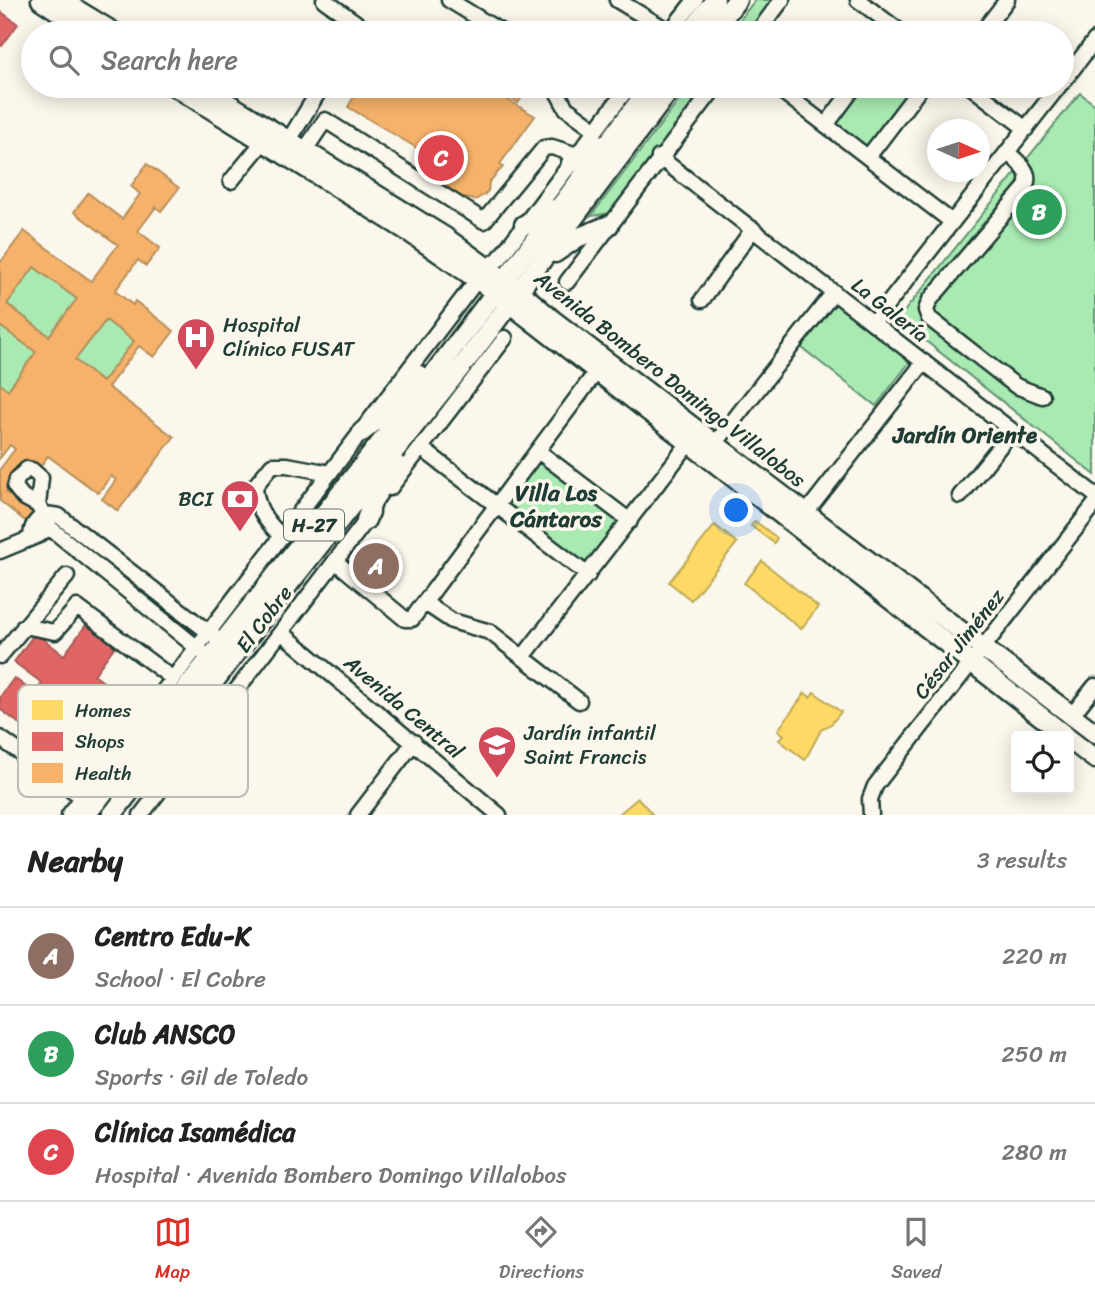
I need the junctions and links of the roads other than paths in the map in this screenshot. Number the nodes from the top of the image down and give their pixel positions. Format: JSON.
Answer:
{"nodes":[{"id":1,"x":41,"y":0,"type":"edge"},
{"id":2,"x":61,"y":0,"type":"edge"},
{"id":3,"x":324,"y":0,"type":"edge"},
{"id":4,"x":449,"y":0,"type":"edge"},
{"id":5,"x":617,"y":0,"type":"edge"},
{"id":6,"x":695,"y":0,"type":"edge"},
{"id":7,"x":715,"y":0,"type":"edge"},
{"id":8,"x":737,"y":0,"type":"edge"},
{"id":9,"x":782,"y":0,"type":"edge"},
{"id":10,"x":858,"y":0,"type":"edge"},
{"id":11,"x":1007,"y":0,"type":"edge"},
{"id":12,"x":73,"y":21,"type":"edge"},
{"id":13,"x":95,"y":21,"type":"edge"},
{"id":14,"x":354,"y":21,"type":"edge"},
{"id":15,"x":483,"y":21,"type":"edge"},
{"id":16,"x":651,"y":21,"type":"edge"},
{"id":17,"x":679,"y":21,"type":"edge"},
{"id":18,"x":699,"y":21,"type":"edge"},
{"id":19,"x":721,"y":21,"type":"edge"},
{"id":20,"x":766,"y":21,"type":"edge"},
{"id":21,"x":884,"y":21,"type":"edge"},
{"id":22,"x":991,"y":21,"type":"edge"},
{"id":23,"x":1095,"y":40,"type":"edge"},
{"id":24,"x":1074,"y":67,"type":"edge"},
{"id":25,"x":207,"y":98,"type":"edge"},
{"id":26,"x":212,"y":98,"type":"edge"},
{"id":27,"x":315,"y":98,"type":"edge"},
{"id":28,"x":620,"y":98,"type":"edge"},
{"id":29,"x":635,"y":98,"type":"edge"},
{"id":30,"x":642,"y":98,"type":"edge"},
{"id":31,"x":664,"y":98,"type":"edge"},
{"id":32,"x":706,"y":98,"type":"edge"},
{"id":33,"x":791,"y":98,"type":"edge"},
{"id":34,"x":846,"y":98,"type":"edge"},
{"id":35,"x":913,"y":98,"type":"edge"},
{"id":36,"x":986,"y":98,"type":"edge"},
{"id":37,"x":1050,"y":98,"type":"edge"},
{"id":38,"x":562,"y":100,"type":"edge"},
{"id":39,"x":625,"y":119,"type":"junction"},
{"id":40,"x":826,"y":125,"type":"junction"},
{"id":41,"x":1026,"y":129,"type":"junction"},
{"id":42,"x":596,"y":130,"type":"junction"},
{"id":43,"x":289,"y":140,"type":"junction"},
{"id":44,"x":263,"y":142,"type":"junction"},
{"id":45,"x":1008,"y":152,"type":"junction"},
{"id":46,"x":301,"y":156,"type":"junction"},
{"id":47,"x":659,"y":157,"type":"junction"},
{"id":48,"x":868,"y":157,"type":"junction"},
{"id":49,"x":574,"y":159,"type":"junction"},
{"id":50,"x":231,"y":181,"type":"dead end"},
{"id":51,"x":565,"y":200,"type":"junction"},
{"id":52,"x":952,"y":222,"type":"junction"},
{"id":53,"x":524,"y":225,"type":"junction"},
{"id":54,"x":609,"y":225,"type":"junction"},
{"id":55,"x":753,"y":229,"type":"junction"},
{"id":56,"x":541,"y":263,"type":"junction"},
{"id":57,"x":482,"y":274,"type":"junction"},
{"id":58,"x":567,"y":282,"type":"dead end"},
{"id":59,"x":507,"y":291,"type":"junction"},
{"id":60,"x":834,"y":292,"type":"junction"},
{"id":61,"x":702,"y":300,"type":"dead end"},
{"id":62,"x":873,"y":323,"type":"junction"},
{"id":63,"x":505,"y":338,"type":"dead end"},
{"id":64,"x":452,"y":350,"type":"junction"},
{"id":65,"x":924,"y":362,"type":"junction"},
{"id":66,"x":597,"y":371,"type":"junction"},
{"id":67,"x":1042,"y":396,"type":"dead end"},
{"id":68,"x":430,"y":404,"type":"junction"},
{"id":69,"x":1012,"y":431,"type":"junction"},
{"id":70,"x":362,"y":432,"type":"junction"},
{"id":71,"x":689,"y":443,"type":"junction"},
{"id":72,"x":715,"y":444,"type":"junction"},
{"id":73,"x":421,"y":448,"type":"junction"},
{"id":74,"x":538,"y":451,"type":"junction"},
{"id":75,"x":330,"y":473,"type":"junction"},
{"id":76,"x":1095,"y":495,"type":"edge"},
{"id":77,"x":960,"y":496,"type":"dead end"},
{"id":78,"x":497,"y":504,"type":"junction"},
{"id":79,"x":1095,"y":504,"type":"edge"},
{"id":80,"x":806,"y":513,"type":"junction"},
{"id":81,"x":366,"y":520,"type":"junction"},
{"id":82,"x":630,"y":521,"type":"junction"},
{"id":83,"x":280,"y":535,"type":"junction"},
{"id":84,"x":2,"y":548,"type":"edge"},
{"id":85,"x":89,"y":550,"type":"junction"},
{"id":86,"x":335,"y":561,"type":"junction"},
{"id":87,"x":588,"y":575,"type":"junction"},
{"id":88,"x":67,"y":576,"type":"dead end"},
{"id":89,"x":425,"y":603,"type":"junction"},
{"id":90,"x":24,"y":626,"type":"junction"},
{"id":91,"x":281,"y":632,"type":"junction"},
{"id":92,"x":215,"y":637,"type":"junction"},
{"id":93,"x":202,"y":652,"type":"junction"},
{"id":94,"x":237,"y":652,"type":"junction"},
{"id":95,"x":976,"y":654,"type":"junction"},
{"id":96,"x":0,"y":656,"type":"edge"},
{"id":97,"x":523,"y":657,"type":"junction"},
{"id":98,"x":224,"y":670,"type":"junction"},
{"id":99,"x":172,"y":678,"type":"junction"},
{"id":100,"x":167,"y":685,"type":"edge"},
{"id":101,"x":177,"y":685,"type":"edge"},
{"id":102,"x":212,"y":685,"type":"edge"},
{"id":103,"x":241,"y":685,"type":"edge"},
{"id":104,"x":1095,"y":686,"type":"edge"},
{"id":105,"x":579,"y":701,"type":"dead end"},
{"id":106,"x":1072,"y":715,"type":"junction"},
{"id":107,"x":1060,"y":731,"type":"edge"},
{"id":108,"x":1095,"y":733,"type":"edge"},
{"id":109,"x":0,"y":738,"type":"edge"},
{"id":110,"x":414,"y":742,"type":"junction"},
{"id":111,"x":1074,"y":743,"type":"edge"},
{"id":112,"x":18,"y":753,"type":"edge"},
{"id":113,"x":1095,"y":760,"type":"edge"},
{"id":114,"x":126,"y":797,"type":"edge"},
{"id":115,"x":137,"y":797,"type":"edge"},
{"id":116,"x":155,"y":797,"type":"edge"},
{"id":117,"x":84,"y":806,"type":"edge"},
{"id":118,"x":69,"y":815,"type":"edge"},
{"id":119,"x":112,"y":815,"type":"edge"},
{"id":120,"x":120,"y":815,"type":"edge"},
{"id":121,"x":141,"y":815,"type":"edge"},
{"id":122,"x":358,"y":815,"type":"edge"},
{"id":123,"x":499,"y":815,"type":"edge"},
{"id":124,"x":871,"y":815,"type":"edge"}],
"edges":[{"from":1,"to":12,"type":"main road"},
{"from":2,"to":13,"type":"main road"},
{"from":3,"to":14,"type":"street"},
{"from":4,"to":15,"type":"street"},
{"from":5,"to":16,"type":"street"},
{"from":6,"to":17,"type":"street"},
{"from":7,"to":18,"type":"main road"},
{"from":8,"to":19,"type":"main road"},
{"from":9,"to":20,"type":"street"},
{"from":10,"to":21,"type":"street"},
{"from":11,"to":22,"type":"street"},
{"from":23,"to":24,"type":"street"},
{"from":25,"to":44,"type":"main road","name":"Avenida Bombero Domingo Villalobos"},
{"from":26,"to":43,"type":"main road","name":"Avenida Bombero Domingo Villalobos"},
{"from":27,"to":43,"type":"street"},
{"from":28,"to":42,"type":"street"},
{"from":29,"to":39,"type":"main road"},
{"from":30,"to":39,"type":"main road","number":"H-27"},
{"from":31,"to":56,"type":"main road","number":"H-27"},
{"from":32,"to":47,"type":"street"},
{"from":33,"to":40,"type":"street"},
{"from":34,"to":40,"type":"street"},
{"from":35,"to":48,"type":"street"},
{"from":36,"to":41,"type":"street"},
{"from":37,"to":41,"type":"street"},
{"from":38,"to":42,"type":"street"},
{"from":39,"to":49,"type":"main road"},
{"from":39,"to":51,"type":"main road","number":"H-27"},
{"from":40,"to":48,"type":"street"},
{"from":41,"to":45,"type":"street"},
{"from":42,"to":49,"type":"street"},
{"from":43,"to":46,"type":"main road","name":"Avenida Bombero Domingo Villalobos"},
{"from":44,"to":46,"type":"main road","name":"Avenida Bombero Domingo Villalobos"},
{"from":44,"to":50,"type":"street"},
{"from":45,"to":52,"type":"street"},
{"from":45,"to":67,"type":"street"},
{"from":46,"to":49,"type":"street"},
{"from":46,"to":57,"type":"main road","name":"Avenida Bombero Domingo Villalobos"},
{"from":47,"to":54,"type":"street"},
{"from":47,"to":55,"type":"street","name":"La Galería"},
{"from":48,"to":52,"type":"street"},
{"from":49,"to":53,"type":"street"},
{"from":51,"to":53,"type":"main road"},
{"from":51,"to":59,"type":"main road","number":"H-27"},
{"from":52,"to":62,"type":"street"},
{"from":53,"to":57,"type":"street"},
{"from":54,"to":56,"type":"main road"},
{"from":54,"to":58,"type":"street"},
{"from":55,"to":60,"type":"street","name":"La Galería"},
{"from":55,"to":61,"type":"street"},
{"from":56,"to":59,"type":"main road","number":"H-27"},
{"from":57,"to":59,"type":"main road","name":"Avenida Bombero Domingo Villalobos"},
{"from":57,"to":70,"type":"street"},
{"from":59,"to":64,"type":"main road","number":"H-27"},
{"from":59,"to":66,"type":"main road","name":"Avenida Bombero Domingo Villalobos"},
{"from":59,"to":68,"type":"main road","number":"H-27"},
{"from":59,"to":72,"type":"main road","name":"Avenida Bombero Domingo Villalobos"},
{"from":60,"to":62,"type":"street","name":"La Galería"},
{"from":60,"to":72,"type":"street"},
{"from":62,"to":65,"type":"street","name":"La Galería"},
{"from":63,"to":73,"type":"street","name":"El Cobre"},
{"from":64,"to":70,"type":"main road"},
{"from":64,"to":92,"type":"main road","number":"H-27"},
{"from":65,"to":69,"type":"street","name":"La Galería"},
{"from":65,"to":80,"type":"street"},
{"from":66,"to":71,"type":"main road","name":"Avenida Bombero Domingo Villalobos"},
{"from":66,"to":74,"type":"street"},
{"from":68,"to":81,"type":"main road"},
{"from":68,"to":94,"type":"main road","number":"H-27"},
{"from":69,"to":76,"type":"street","name":"La Galería"},
{"from":69,"to":77,"type":"street"},
{"from":70,"to":75,"type":"street"},
{"from":71,"to":82,"type":"street"},
{"from":71,"to":95,"type":"main road","name":"Avenida Bombero Domingo Villalobos"},
{"from":72,"to":80,"type":"main road","name":"Avenida Bombero Domingo Villalobos"},
{"from":73,"to":78,"type":"street"},
{"from":73,"to":81,"type":"street","name":"El Cobre"},
{"from":74,"to":78,"type":"street"},
{"from":74,"to":82,"type":"street"},
{"from":75,"to":83,"type":"street"},
{"from":75,"to":83,"type":"street"},
{"from":78,"to":87,"type":"street"},
{"from":78,"to":89,"type":"street"},
{"from":79,"to":95,"type":"street","name":"César Jiménez"},
{"from":80,"to":95,"type":"main road","name":"Avenida Bombero Domingo Villalobos"},
{"from":81,"to":86,"type":"street","name":"El Cobre"},
{"from":82,"to":87,"type":"street"},
{"from":83,"to":92,"type":"street"},
{"from":84,"to":85,"type":"street"},
{"from":85,"to":92,"type":"street"},
{"from":85,"to":93,"type":"street"},
{"from":86,"to":89,"type":"street"},
{"from":86,"to":91,"type":"street","name":"El Cobre"},
{"from":87,"to":97,"type":"street"},
{"from":88,"to":90,"type":"street"},
{"from":89,"to":97,"type":"street"},
{"from":90,"to":96,"type":"street"},
{"from":90,"to":99,"type":"street"},
{"from":91,"to":103,"type":"street","name":"El Cobre"},
{"from":91,"to":110,"type":"street","name":"Avenida Central"},
{"from":92,"to":93,"type":"main road","number":"H-27"},
{"from":92,"to":94,"type":"street"},
{"from":93,"to":98,"type":"street"},
{"from":93,"to":99,"type":"street"},
{"from":93,"to":101,"type":"main road","number":"H-27"},
{"from":94,"to":98,"type":"main road","number":"H-27"},
{"from":95,"to":106,"type":"main road","name":"Avenida Bombero Domingo Villalobos"},
{"from":95,"to":107,"type":"main road","name":"Avenida Bombero Domingo Villalobos"},
{"from":95,"to":124,"type":"street","name":"César Jiménez"},
{"from":97,"to":105,"type":"street"},
{"from":98,"to":102,"type":"main road","number":"H-27"},
{"from":99,"to":100,"type":"street"},
{"from":104,"to":106,"type":"street"},
{"from":106,"to":108,"type":"main road","name":"Avenida Bombero Domingo Villalobos"},
{"from":109,"to":112,"type":"street"},
{"from":110,"to":122,"type":"street"},
{"from":110,"to":123,"type":"street","name":"Avenida Central"},
{"from":111,"to":113,"type":"main road","name":"Avenida Bombero Domingo Villalobos"},
{"from":114,"to":119,"type":"main road","number":"H-27"},
{"from":115,"to":120,"type":"main road"},
{"from":116,"to":121,"type":"street","name":"El Cobre"},
{"from":117,"to":118,"type":"street"}]}
